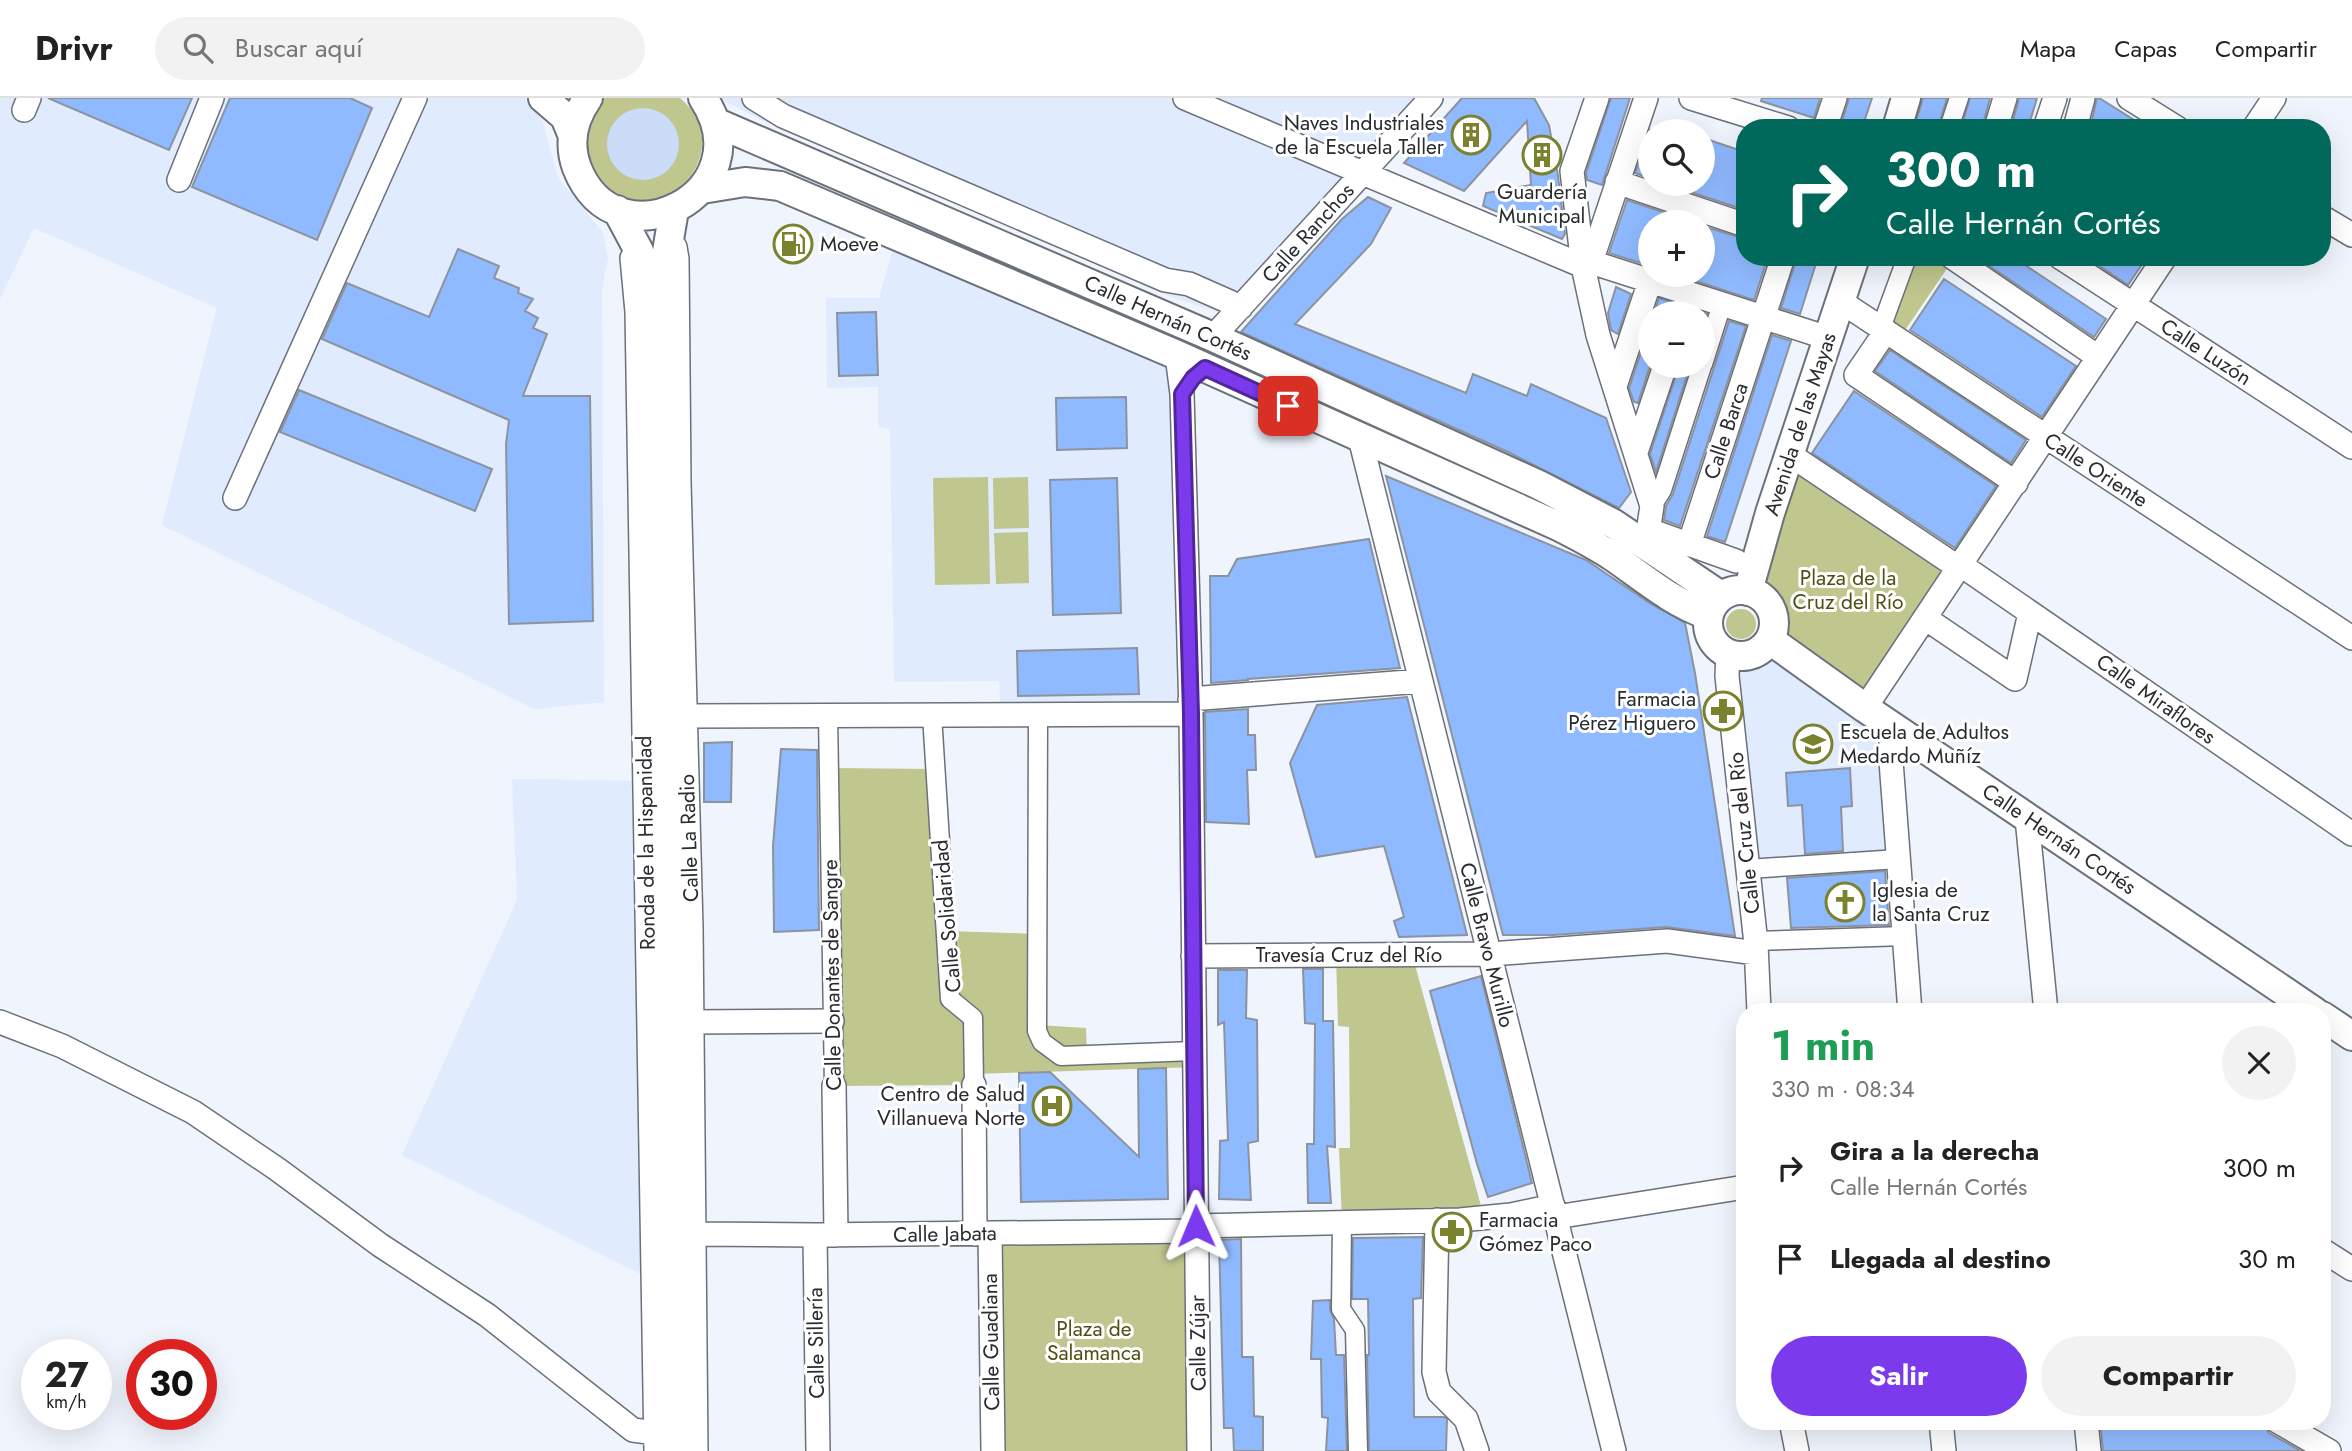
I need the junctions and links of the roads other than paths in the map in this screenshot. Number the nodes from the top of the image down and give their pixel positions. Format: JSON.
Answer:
{"nodes":[{"id":1,"x":212,"y":98,"type":"edge"},
{"id":2,"x":543,"y":98,"type":"edge"},
{"id":3,"x":588,"y":98,"type":"edge"},
{"id":4,"x":754,"y":98,"type":"edge"},
{"id":5,"x":1185,"y":98,"type":"edge"},
{"id":6,"x":1431,"y":98,"type":"edge"},
{"id":7,"x":1597,"y":98,"type":"edge"},
{"id":8,"x":1646,"y":98,"type":"edge"},
{"id":9,"x":1691,"y":98,"type":"edge"},
{"id":10,"x":1835,"y":98,"type":"edge"},
{"id":11,"x":1906,"y":98,"type":"edge"},
{"id":12,"x":1959,"y":98,"type":"edge"},
{"id":13,"x":2006,"y":98,"type":"edge"},
{"id":14,"x":2055,"y":98,"type":"edge"},
{"id":15,"x":2082,"y":98,"type":"edge"},
{"id":16,"x":2129,"y":98,"type":"edge"},
{"id":17,"x":2274,"y":98,"type":"edge"},
{"id":18,"x":413,"y":99,"type":"edge"},
{"id":19,"x":709,"y":110,"type":"edge"},
{"id":20,"x":1759,"y":119,"type":"edge"},
{"id":21,"x":1828,"y":119,"type":"edge"},
{"id":22,"x":1900,"y":119,"type":"edge"},
{"id":23,"x":1952,"y":119,"type":"edge"},
{"id":24,"x":1999,"y":119,"type":"edge"},
{"id":25,"x":2048,"y":119,"type":"edge"},
{"id":26,"x":2077,"y":119,"type":"edge"},
{"id":27,"x":2163,"y":119,"type":"edge"},
{"id":28,"x":2260,"y":119,"type":"edge"},
{"id":29,"x":572,"y":134,"type":"junction"},
{"id":30,"x":1363,"y":173,"type":"junction"},
{"id":31,"x":179,"y":180,"type":"dead end"},
{"id":32,"x":1617,"y":182,"type":"junction"},
{"id":33,"x":702,"y":189,"type":"junction"},
{"id":34,"x":617,"y":211,"type":"junction"},
{"id":35,"x":673,"y":218,"type":"junction"},
{"id":36,"x":2331,"y":222,"type":"edge"},
{"id":37,"x":1736,"y":223,"type":"edge"},
{"id":38,"x":2352,"y":235,"type":"edge"},
{"id":39,"x":631,"y":236,"type":"junction"},
{"id":40,"x":1587,"y":264,"type":"junction"},
{"id":41,"x":1780,"y":266,"type":"edge"},
{"id":42,"x":1852,"y":266,"type":"edge"},
{"id":43,"x":1904,"y":266,"type":"edge"},
{"id":44,"x":1966,"y":266,"type":"edge"},
{"id":45,"x":2074,"y":266,"type":"edge"},
{"id":46,"x":2159,"y":266,"type":"edge"},
{"id":47,"x":1638,"y":278,"type":"edge"},
{"id":48,"x":1648,"y":287,"type":"edge"},
{"id":49,"x":1660,"y":287,"type":"edge"},
{"id":50,"x":1683,"y":301,"type":"edge"},
{"id":51,"x":1840,"y":301,"type":"junction"},
{"id":52,"x":1715,"y":304,"type":"edge"},
{"id":53,"x":1722,"y":304,"type":"junction"},
{"id":54,"x":2132,"y":304,"type":"junction"},
{"id":55,"x":1241,"y":307,"type":"junction"},
{"id":56,"x":657,"y":311,"type":"junction"},
{"id":57,"x":1763,"y":317,"type":"junction"},
{"id":58,"x":1715,"y":325,"type":"edge"},
{"id":59,"x":1884,"y":329,"type":"junction"},
{"id":60,"x":1213,"y":337,"type":"junction"},
{"id":61,"x":1828,"y":338,"type":"junction"},
{"id":62,"x":1177,"y":355,"type":"junction"},
{"id":63,"x":2098,"y":357,"type":"junction"},
{"id":64,"x":1205,"y":368,"type":"junction"},
{"id":65,"x":1661,"y":378,"type":"edge"},
{"id":66,"x":1698,"y":378,"type":"edge"},
{"id":67,"x":1615,"y":386,"type":"junction"},
{"id":68,"x":1182,"y":394,"type":"junction"},
{"id":69,"x":2046,"y":437,"type":"junction"},
{"id":70,"x":1360,"y":438,"type":"junction"},
{"id":71,"x":2352,"y":447,"type":"edge"},
{"id":72,"x":1636,"y":452,"type":"junction"},
{"id":73,"x":1789,"y":454,"type":"junction"},
{"id":74,"x":2016,"y":483,"type":"junction"},
{"id":75,"x":235,"y":498,"type":"dead end"},
{"id":76,"x":1652,"y":506,"type":"junction"},
{"id":77,"x":1763,"y":535,"type":"junction"},
{"id":78,"x":1647,"y":538,"type":"junction"},
{"id":79,"x":1689,"y":545,"type":"junction"},
{"id":80,"x":1736,"y":561,"type":"junction"},
{"id":81,"x":1960,"y":566,"type":"junction"},
{"id":82,"x":1719,"y":596,"type":"junction"},
{"id":83,"x":2031,"y":612,"type":"junction"},
{"id":84,"x":1925,"y":618,"type":"junction"},
{"id":85,"x":2352,"y":638,"type":"edge"},
{"id":86,"x":1770,"y":640,"type":"junction"},
{"id":87,"x":1728,"y":654,"type":"junction"},
{"id":88,"x":1421,"y":681,"type":"junction"},
{"id":89,"x":1190,"y":707,"type":"junction"},
{"id":90,"x":1865,"y":708,"type":"junction"},
{"id":91,"x":828,"y":715,"type":"junction"},
{"id":92,"x":932,"y":715,"type":"junction"},
{"id":93,"x":1038,"y":715,"type":"junction"},
{"id":94,"x":685,"y":716,"type":"junction"},
{"id":95,"x":1891,"y":726,"type":"junction"},
{"id":96,"x":2027,"y":818,"type":"junction"},
{"id":97,"x":2352,"y":834,"type":"edge"},
{"id":98,"x":1898,"y":859,"type":"junction"},
{"id":99,"x":1748,"y":869,"type":"junction"},
{"id":100,"x":1904,"y":936,"type":"junction"},
{"id":101,"x":1756,"y":947,"type":"junction"},
{"id":102,"x":1490,"y":954,"type":"junction"},
{"id":103,"x":1193,"y":956,"type":"junction"},
{"id":104,"x":1759,"y":1003,"type":"edge"},
{"id":105,"x":1909,"y":1003,"type":"edge"},
{"id":106,"x":2045,"y":1003,"type":"edge"},
{"id":107,"x":2302,"y":1003,"type":"edge"},
{"id":108,"x":832,"y":1021,"type":"junction"},
{"id":109,"x":0,"y":1022,"type":"edge"},
{"id":110,"x":692,"y":1022,"type":"junction"},
{"id":111,"x":2331,"y":1022,"type":"edge"},
{"id":112,"x":2352,"y":1036,"type":"edge"},
{"id":113,"x":1194,"y":1051,"type":"junction"},
{"id":114,"x":974,"y":1085,"type":"joint"},
{"id":115,"x":834,"y":1086,"type":"joint"},
{"id":116,"x":1736,"y":1188,"type":"edge"},
{"id":117,"x":1554,"y":1211,"type":"junction"},
{"id":118,"x":1437,"y":1220,"type":"junction"},
{"id":119,"x":1342,"y":1223,"type":"junction"},
{"id":120,"x":1196,"y":1228,"type":"junction"},
{"id":121,"x":693,"y":1234,"type":"junction"},
{"id":122,"x":982,"y":1234,"type":"junction"},
{"id":123,"x":825,"y":1235,"type":"junction"},
{"id":124,"x":2331,"y":1256,"type":"edge"},
{"id":125,"x":2352,"y":1269,"type":"edge"},
{"id":126,"x":1793,"y":1430,"type":"edge"},
{"id":127,"x":1942,"y":1430,"type":"edge"},
{"id":128,"x":2088,"y":1430,"type":"edge"},
{"id":129,"x":2293,"y":1430,"type":"edge"},
{"id":130,"x":662,"y":1445,"type":"edge"},
{"id":131,"x":696,"y":1451,"type":"edge"},
{"id":132,"x":818,"y":1451,"type":"edge"},
{"id":133,"x":993,"y":1451,"type":"edge"},
{"id":134,"x":1199,"y":1451,"type":"edge"},
{"id":135,"x":1358,"y":1451,"type":"edge"},
{"id":136,"x":1478,"y":1451,"type":"edge"},
{"id":137,"x":1614,"y":1451,"type":"edge"},
{"id":138,"x":1797,"y":1451,"type":"edge"},
{"id":139,"x":1944,"y":1451,"type":"edge"},
{"id":140,"x":2089,"y":1451,"type":"edge"},
{"id":141,"x":2329,"y":1451,"type":"edge"}],
"edges":[{"from":1,"to":31,"type":"street"},
{"from":2,"to":29,"type":"street"},
{"from":3,"to":29,"type":"street"},
{"from":4,"to":55,"type":"street","name":"Calle Hernán Cortés"},
{"from":5,"to":30,"type":"street"},
{"from":6,"to":30,"type":"street","name":"Calle Ranchos"},
{"from":7,"to":40,"type":"street","name":"Calle Barca"},
{"from":8,"to":32,"type":"street"},
{"from":9,"to":20,"type":"street"},
{"from":10,"to":21,"type":"street"},
{"from":11,"to":22,"type":"street"},
{"from":12,"to":23,"type":"street"},
{"from":13,"to":24,"type":"street"},
{"from":14,"to":25,"type":"street"},
{"from":15,"to":26,"type":"street"},
{"from":16,"to":27,"type":"street"},
{"from":17,"to":28,"type":"street"},
{"from":18,"to":75,"type":"street"},
{"from":19,"to":33,"type":"street"},
{"from":19,"to":60,"type":"street","name":"Calle Hernán Cortés"},
{"from":29,"to":34,"type":"street"},
{"from":30,"to":40,"type":"street"},
{"from":30,"to":55,"type":"street","name":"Calle Ranchos"},
{"from":32,"to":37,"type":"street"},
{"from":32,"to":40,"type":"street"},
{"from":33,"to":35,"type":"street"},
{"from":33,"to":62,"type":"street","name":"Calle Hernán Cortés"},
{"from":34,"to":35,"type":"street"},
{"from":34,"to":39,"type":"street","name":"Ronda de la Hispanidad"},
{"from":35,"to":56,"type":"street","name":"Ronda de la Hispanidad"},
{"from":35,"to":94,"type":"street","name":"Calle La Radio"},
{"from":36,"to":38,"type":"street"},
{"from":39,"to":56,"type":"street","name":"Ronda de la Hispanidad"},
{"from":39,"to":130,"type":"street","name":"Ronda de la Hispanidad"},
{"from":40,"to":47,"type":"street"},
{"from":40,"to":67,"type":"street","name":"Calle Barca"},
{"from":41,"to":57,"type":"street","name":"Calle Barca"},
{"from":42,"to":51,"type":"street","name":"Avenida de las Mayas"},
{"from":43,"to":59,"type":"street"},
{"from":44,"to":63,"type":"street"},
{"from":45,"to":54,"type":"street","name":"Calle Luzón"},
{"from":46,"to":54,"type":"street"},
{"from":48,"to":67,"type":"street"},
{"from":49,"to":50,"type":"street"},
{"from":51,"to":59,"type":"street","name":"Calle Oriente"},
{"from":51,"to":61,"type":"street","name":"Avenida de las Mayas"},
{"from":52,"to":53,"type":"street"},
{"from":53,"to":57,"type":"street"},
{"from":53,"to":58,"type":"street","name":"Calle Barca"},
{"from":54,"to":63,"type":"street"},
{"from":54,"to":71,"type":"street","name":"Calle Luzón"},
{"from":55,"to":60,"type":"street","name":"Calle Ranchos"},
{"from":56,"to":130,"type":"street","name":"Ronda de la Hispanidad"},
{"from":57,"to":61,"type":"street"},
{"from":57,"to":79,"type":"street","name":"Calle Barca"},
{"from":59,"to":69,"type":"street","name":"Calle Oriente"},
{"from":59,"to":74,"type":"street"},
{"from":60,"to":78,"type":"street","name":"Calle Hernán Cortés"},
{"from":61,"to":73,"type":"street","name":"Avenida de las Mayas"},
{"from":62,"to":64,"type":"street","name":"Calle Hernán Cortés"},
{"from":62,"to":68,"type":"street","name":"Calle Zújar"},
{"from":63,"to":69,"type":"street"},
{"from":64,"to":68,"type":"street"},
{"from":64,"to":70,"type":"street","name":"Calle Hernán Cortés"},
{"from":65,"to":72,"type":"street"},
{"from":66,"to":76,"type":"street","name":"Calle Barca"},
{"from":67,"to":72,"type":"street","name":"Calle Barca"},
{"from":68,"to":89,"type":"street","name":"Calle Zújar"},
{"from":69,"to":74,"type":"street"},
{"from":69,"to":85,"type":"street","name":"Calle Oriente"},
{"from":70,"to":82,"type":"street","name":"Calle Hernán Cortés"},
{"from":70,"to":88,"type":"street","name":"Calle Bravo Murillo"},
{"from":72,"to":76,"type":"street","name":"Calle Barca"},
{"from":73,"to":77,"type":"street","name":"Avenida de las Mayas"},
{"from":73,"to":81,"type":"street"},
{"from":74,"to":81,"type":"street"},
{"from":76,"to":78,"type":"street","name":"Calle Barca"},
{"from":77,"to":80,"type":"street"},
{"from":77,"to":82,"type":"street","name":"Avenida de las Mayas"},
{"from":78,"to":79,"type":"street"},
{"from":78,"to":82,"type":"street","name":"Calle Hernán Cortés"},
{"from":79,"to":80,"type":"street"},
{"from":80,"to":82,"type":"street"},
{"from":81,"to":83,"type":"street","name":"Calle Miraflores"},
{"from":81,"to":84,"type":"street"},
{"from":82,"to":86,"type":"street"},
{"from":82,"to":87,"type":"street"},
{"from":83,"to":84,"type":"street"},
{"from":83,"to":97,"type":"street","name":"Calle Miraflores"},
{"from":84,"to":90,"type":"street"},
{"from":86,"to":87,"type":"street"},
{"from":86,"to":90,"type":"street","name":"Calle Hernán Cortés"},
{"from":87,"to":99,"type":"street","name":"Calle Cruz del Río"},
{"from":88,"to":89,"type":"street"},
{"from":88,"to":102,"type":"street","name":"Calle Bravo Murillo"},
{"from":89,"to":93,"type":"street"},
{"from":89,"to":103,"type":"street","name":"Calle Zújar"},
{"from":90,"to":95,"type":"street","name":"Calle Hernán Cortés"},
{"from":91,"to":92,"type":"street"},
{"from":91,"to":94,"type":"street"},
{"from":91,"to":108,"type":"street","name":"Calle Donantes de Sangre"},
{"from":92,"to":93,"type":"street"},
{"from":92,"to":114,"type":"street","name":"Calle Solidaridad"},
{"from":93,"to":113,"type":"street"},
{"from":94,"to":110,"type":"street","name":"Calle La Radio"},
{"from":95,"to":96,"type":"street","name":"Calle Hernán Cortés"},
{"from":95,"to":98,"type":"street"},
{"from":96,"to":106,"type":"street"},
{"from":96,"to":107,"type":"street","name":"Calle Hernán Cortés"},
{"from":98,"to":99,"type":"street"},
{"from":98,"to":100,"type":"street"},
{"from":99,"to":101,"type":"street","name":"Calle Cruz del Río"},
{"from":100,"to":101,"type":"street"},
{"from":100,"to":105,"type":"street"},
{"from":101,"to":102,"type":"street","name":"Travesía Cruz del Río"},
{"from":101,"to":104,"type":"street","name":"Calle Cruz del Río"},
{"from":102,"to":103,"type":"street","name":"Travesía Cruz del Río"},
{"from":102,"to":117,"type":"street","name":"Calle Bravo Murillo"},
{"from":103,"to":113,"type":"street","name":"Calle Zújar"},
{"from":108,"to":110,"type":"street"},
{"from":108,"to":115,"type":"street","name":"Calle Donantes de Sangre"},
{"from":109,"to":130,"type":"street"},
{"from":110,"to":121,"type":"street","name":"Calle La Radio"},
{"from":111,"to":112,"type":"street"},
{"from":113,"to":120,"type":"street","name":"Calle Zújar"},
{"from":114,"to":122,"type":"street","name":"Calle Solidaridad"},
{"from":115,"to":123,"type":"street","name":"Calle Donantes de Sangre"},
{"from":116,"to":117,"type":"street","name":"Calle Jabata"},
{"from":117,"to":118,"type":"street","name":"Calle Jabata"},
{"from":117,"to":137,"type":"street","name":"Calle Bravo Murillo"},
{"from":118,"to":119,"type":"street","name":"Calle Jabata"},
{"from":118,"to":136,"type":"street"},
{"from":119,"to":120,"type":"street","name":"Calle Jabata"},
{"from":119,"to":135,"type":"street"},
{"from":120,"to":122,"type":"street","name":"Calle Jabata"},
{"from":120,"to":134,"type":"street","name":"Calle Zújar"},
{"from":121,"to":123,"type":"street","name":"Calle Jabata"},
{"from":121,"to":131,"type":"street","name":"Calle La Radio"},
{"from":122,"to":123,"type":"street","name":"Calle Jabata"},
{"from":122,"to":133,"type":"street","name":"Calle Guadiana"},
{"from":123,"to":132,"type":"street","name":"Calle Sillería"},
{"from":124,"to":125,"type":"street"},
{"from":126,"to":138,"type":"street"},
{"from":127,"to":139,"type":"street"},
{"from":128,"to":140,"type":"street"},
{"from":129,"to":141,"type":"street"}]}
